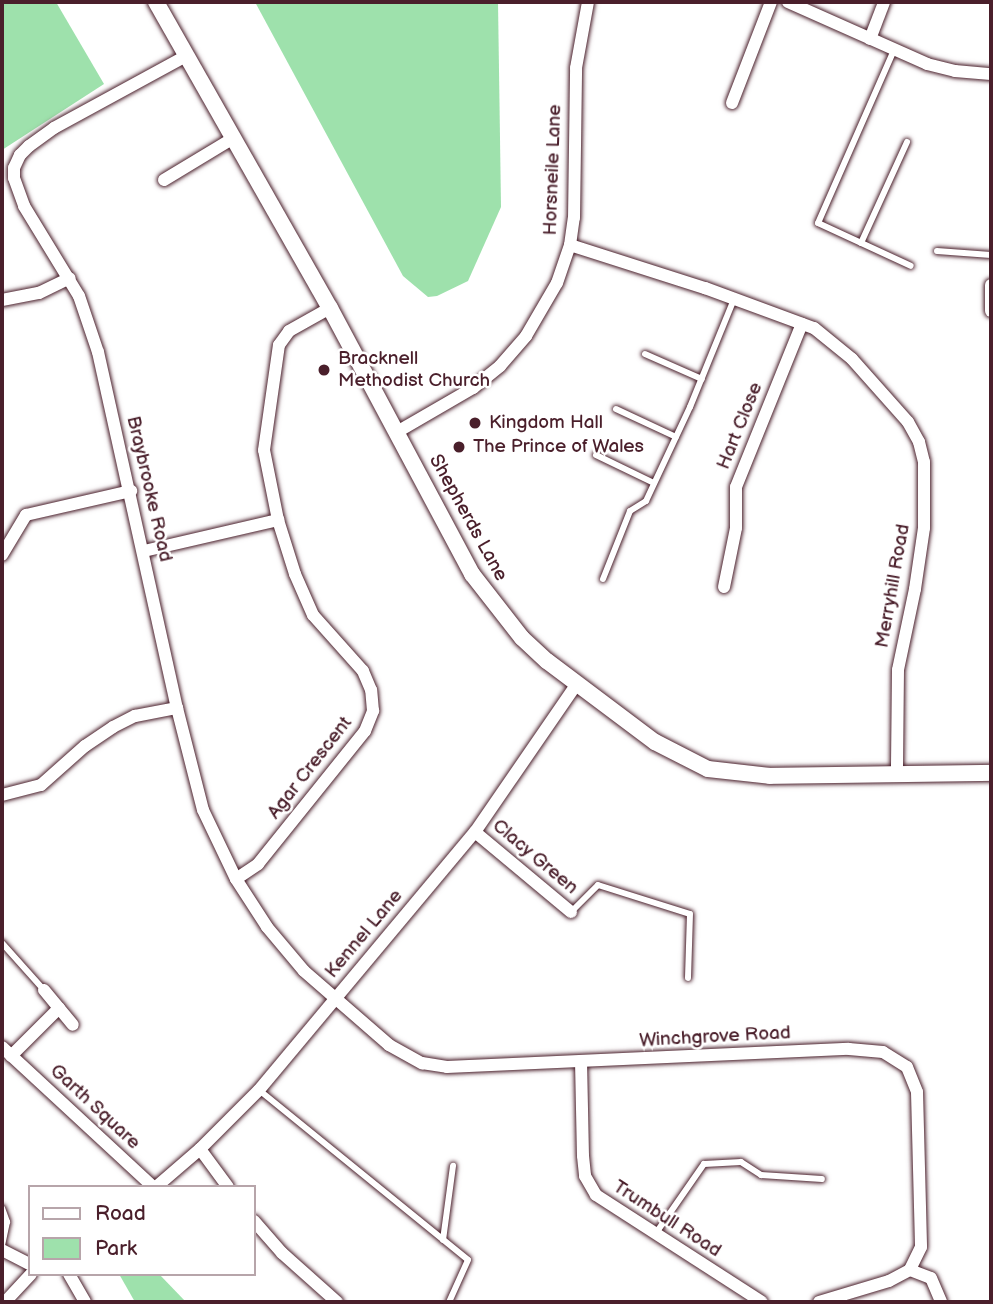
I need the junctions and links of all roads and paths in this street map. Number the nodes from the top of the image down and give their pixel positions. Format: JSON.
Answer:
{"nodes":[{"id":1,"x":156,"y":2,"type":"edge"},
{"id":2,"x":587,"y":2,"type":"edge"},
{"id":3,"x":771,"y":2,"type":"edge"},
{"id":4,"x":788,"y":2,"type":"edge"},
{"id":5,"x":884,"y":2,"type":"edge"},
{"id":6,"x":870,"y":39,"type":"junction"},
{"id":7,"x":894,"y":50,"type":"junction"},
{"id":8,"x":186,"y":56,"type":"junction"},
{"id":9,"x":991,"y":74,"type":"edge"},
{"id":10,"x":732,"y":103,"type":"dead end"},
{"id":11,"x":232,"y":139,"type":"junction"},
{"id":12,"x":907,"y":142,"type":"dead end"},
{"id":13,"x":164,"y":180,"type":"dead end"},
{"id":14,"x":861,"y":243,"type":"junction"},
{"id":15,"x":570,"y":245,"type":"junction"},
{"id":16,"x":937,"y":251,"type":"dead end"},
{"id":17,"x":991,"y":255,"type":"edge"},
{"id":18,"x":911,"y":266,"type":"dead end"},
{"id":19,"x":70,"y":278,"type":"junction"},
{"id":20,"x":991,"y":285,"type":"edge"},
{"id":21,"x":734,"y":299,"type":"junction"},
{"id":22,"x":2,"y":300,"type":"edge"},
{"id":23,"x":330,"y":308,"type":"junction"},
{"id":24,"x":991,"y":312,"type":"edge"},
{"id":25,"x":802,"y":324,"type":"junction"},
{"id":26,"x":645,"y":354,"type":"dead end"},
{"id":27,"x":702,"y":379,"type":"junction"},
{"id":28,"x":616,"y":409,"type":"dead end"},
{"id":29,"x":397,"y":432,"type":"junction"},
{"id":30,"x":676,"y":437,"type":"junction"},
{"id":31,"x":596,"y":455,"type":"dead end"},
{"id":32,"x":654,"y":483,"type":"junction"},
{"id":33,"x":131,"y":491,"type":"junction"},
{"id":34,"x":278,"y":520,"type":"junction"},
{"id":35,"x":144,"y":551,"type":"junction"},
{"id":36,"x":2,"y":555,"type":"edge"},
{"id":37,"x":603,"y":579,"type":"dead end"},
{"id":38,"x":724,"y":587,"type":"dead end"},
{"id":39,"x":576,"y":685,"type":"junction"},
{"id":40,"x":177,"y":708,"type":"junction"},
{"id":41,"x":991,"y":773,"type":"edge"},
{"id":42,"x":897,"y":774,"type":"junction"},
{"id":43,"x":2,"y":795,"type":"edge"},
{"id":44,"x":475,"y":832,"type":"junction"},
{"id":45,"x":236,"y":879,"type":"junction"},
{"id":46,"x":571,"y":912,"type":"joint"},
{"id":47,"x":2,"y":943,"type":"edge"},
{"id":48,"x":688,"y":978,"type":"dead end"},
{"id":49,"x":44,"y":990,"type":"joint"},
{"id":50,"x":336,"y":999,"type":"junction"},
{"id":51,"x":59,"y":1008,"type":"junction"},
{"id":52,"x":73,"y":1025,"type":"dead end"},
{"id":53,"x":6,"y":1051,"type":"edge"},
{"id":54,"x":581,"y":1061,"type":"junction"},
{"id":55,"x":259,"y":1090,"type":"junction"},
{"id":56,"x":200,"y":1149,"type":"junction"},
{"id":57,"x":453,"y":1167,"type":"dead end"},
{"id":58,"x":822,"y":1179,"type":"dead end"},
{"id":59,"x":153,"y":1185,"type":"edge"},
{"id":60,"x":157,"y":1185,"type":"edge"},
{"id":61,"x":227,"y":1185,"type":"edge"},
{"id":62,"x":2,"y":1208,"type":"edge"},
{"id":63,"x":256,"y":1223,"type":"edge"},
{"id":64,"x":654,"y":1235,"type":"junction"},
{"id":65,"x":443,"y":1240,"type":"junction"},
{"id":66,"x":2,"y":1248,"type":"edge"},
{"id":67,"x":28,"y":1263,"type":"edge"},
{"id":68,"x":910,"y":1270,"type":"junction"},
{"id":69,"x":29,"y":1276,"type":"edge"},
{"id":70,"x":70,"y":1276,"type":"edge"},
{"id":71,"x":5,"y":1302,"type":"edge"},
{"id":72,"x":85,"y":1302,"type":"edge"},
{"id":73,"x":337,"y":1302,"type":"edge"},
{"id":74,"x":449,"y":1302,"type":"edge"},
{"id":75,"x":762,"y":1302,"type":"edge"},
{"id":76,"x":819,"y":1302,"type":"edge"},
{"id":77,"x":941,"y":1302,"type":"edge"}],
"edges":[{"from":1,"to":8,"type":"street","name":"Shepherds Lane"},
{"from":2,"to":15,"type":"street","name":"Horsneile Lane"},
{"from":3,"to":10,"type":"street"},
{"from":4,"to":6,"type":"street"},
{"from":5,"to":6,"type":"street"},
{"from":6,"to":7,"type":"street"},
{"from":7,"to":9,"type":"street"},
{"from":7,"to":14,"type":"lane"},
{"from":8,"to":11,"type":"street","name":"Shepherds Lane"},
{"from":8,"to":19,"type":"street","name":"Braybrooke Road"},
{"from":11,"to":13,"type":"street"},
{"from":11,"to":23,"type":"street","name":"Shepherds Lane"},
{"from":12,"to":14,"type":"lane"},
{"from":14,"to":18,"type":"lane"},
{"from":15,"to":21,"type":"street","name":"Merryhill Road"},
{"from":15,"to":29,"type":"street","name":"Horsneile Lane"},
{"from":16,"to":17,"type":"lane"},
{"from":19,"to":22,"type":"street"},
{"from":19,"to":33,"type":"street","name":"Braybrooke Road"},
{"from":20,"to":24,"type":"street"},
{"from":21,"to":25,"type":"street","name":"Merryhill Road"},
{"from":21,"to":27,"type":"lane"},
{"from":23,"to":29,"type":"street","name":"Shepherds Lane"},
{"from":23,"to":34,"type":"street","name":"Agar Crescent"},
{"from":25,"to":38,"type":"street","name":"Hart Close"},
{"from":25,"to":42,"type":"street","name":"Merryhill Road"},
{"from":26,"to":27,"type":"lane"},
{"from":27,"to":30,"type":"lane"},
{"from":28,"to":30,"type":"lane"},
{"from":29,"to":39,"type":"street","name":"Shepherds Lane"},
{"from":30,"to":32,"type":"lane"},
{"from":31,"to":32,"type":"lane"},
{"from":32,"to":37,"type":"lane"},
{"from":33,"to":35,"type":"street","name":"Braybrooke Road"},
{"from":33,"to":36,"type":"street"},
{"from":34,"to":35,"type":"street"},
{"from":34,"to":45,"type":"street","name":"Agar Crescent"},
{"from":35,"to":40,"type":"street","name":"Braybrooke Road"},
{"from":39,"to":42,"type":"street","name":"Shepherds Lane"},
{"from":39,"to":44,"type":"street","name":"Kennel Lane"},
{"from":40,"to":43,"type":"street"},
{"from":40,"to":45,"type":"street","name":"Braybrooke Road"},
{"from":41,"to":42,"type":"street","name":"Shepherds Lane"},
{"from":44,"to":46,"type":"street","name":"Clacy Green"},
{"from":44,"to":50,"type":"street","name":"Kennel Lane"},
{"from":45,"to":50,"type":"street","name":"Braybrooke Road"},
{"from":46,"to":48,"type":"lane"},
{"from":47,"to":49,"type":"lane"},
{"from":49,"to":51,"type":"street"},
{"from":50,"to":54,"type":"street","name":"Winchgrove Road"},
{"from":50,"to":55,"type":"street","name":"Kennel Lane"},
{"from":51,"to":52,"type":"street"},
{"from":51,"to":53,"type":"street","name":"Garth Square"},
{"from":53,"to":59,"type":"street","name":"Garth Square"},
{"from":54,"to":64,"type":"street","name":"Trumbull Road"},
{"from":54,"to":68,"type":"street","name":"Winchgrove Road"},
{"from":55,"to":56,"type":"street","name":"Kennel Lane"},
{"from":55,"to":65,"type":"lane"},
{"from":56,"to":60,"type":"street","name":"Kennel Lane"},
{"from":56,"to":61,"type":"street"},
{"from":57,"to":65,"type":"lane"},
{"from":58,"to":64,"type":"lane"},
{"from":62,"to":66,"type":"lane"},
{"from":63,"to":73,"type":"street"},
{"from":64,"to":75,"type":"street","name":"Trumbull Road"},
{"from":65,"to":74,"type":"lane"},
{"from":66,"to":67,"type":"street"},
{"from":68,"to":76,"type":"street"},
{"from":68,"to":77,"type":"street"},
{"from":69,"to":71,"type":"street"},
{"from":70,"to":72,"type":"street"}]}
